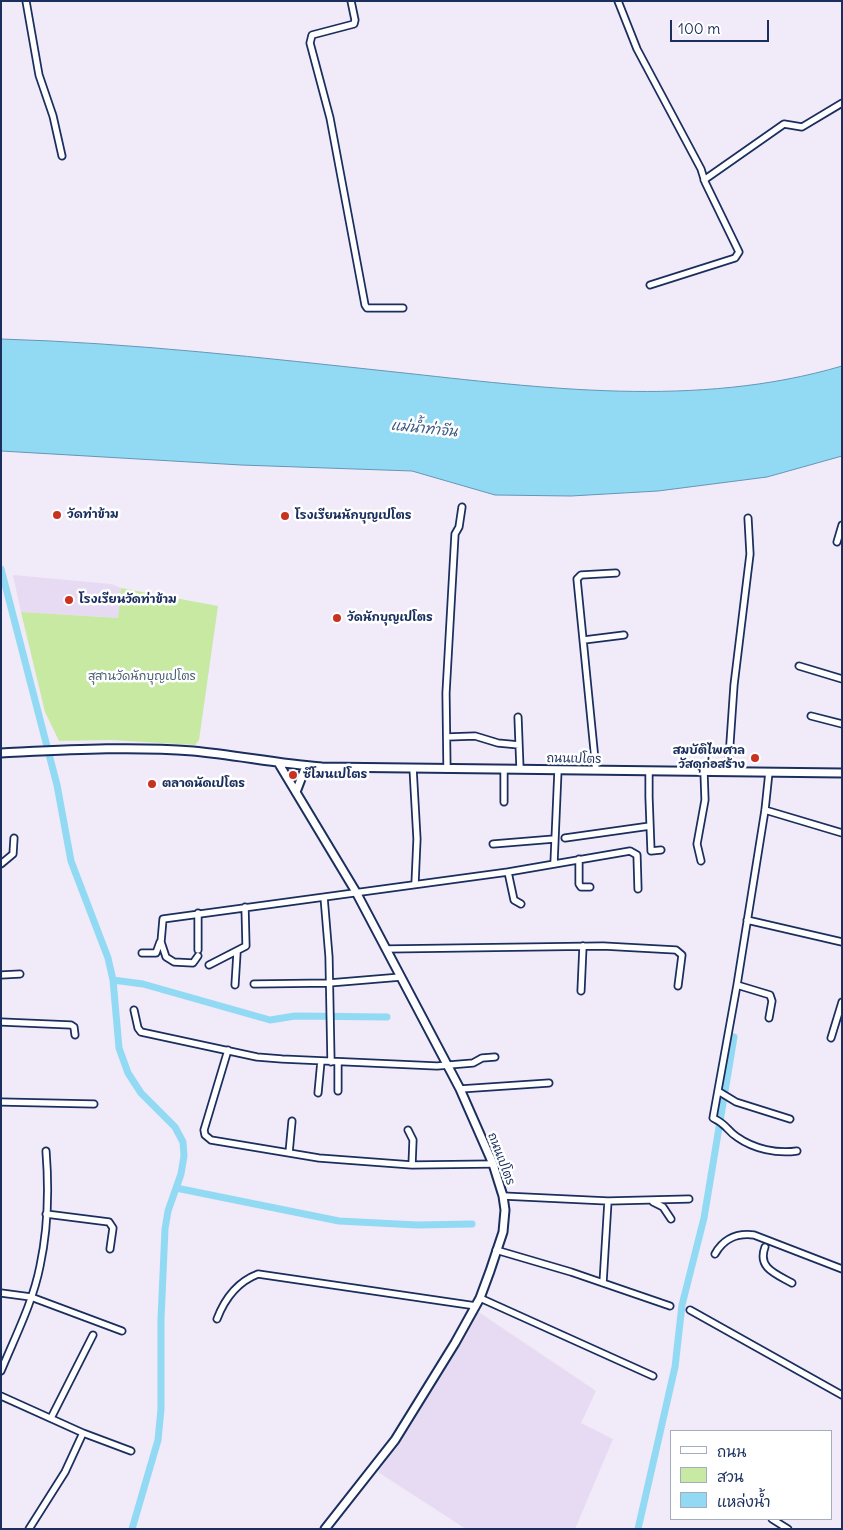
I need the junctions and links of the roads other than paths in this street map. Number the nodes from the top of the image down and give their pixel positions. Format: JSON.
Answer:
{"nodes":[{"id":1,"x":26,"y":1,"type":"edge"},
{"id":2,"x":351,"y":1,"type":"edge"},
{"id":3,"x":618,"y":1,"type":"edge"},
{"id":4,"x":842,"y":103,"type":"edge"},
{"id":5,"x":62,"y":156,"type":"dead end"},
{"id":6,"x":704,"y":180,"type":"junction"},
{"id":7,"x":650,"y":285,"type":"dead end"},
{"id":8,"x":403,"y":308,"type":"dead end"},
{"id":9,"x":462,"y":507,"type":"dead end"},
{"id":10,"x":748,"y":518,"type":"dead end"},
{"id":11,"x":842,"y":525,"type":"edge"},
{"id":12,"x":838,"y":542,"type":"dead end"},
{"id":13,"x":616,"y":573,"type":"dead end"},
{"id":14,"x":624,"y":635,"type":"dead end"},
{"id":15,"x":584,"y":640,"type":"junction"},
{"id":16,"x":799,"y":666,"type":"dead end"},
{"id":17,"x":842,"y":679,"type":"edge"},
{"id":18,"x":811,"y":716,"type":"dead end"},
{"id":19,"x":518,"y":717,"type":"dead end"},
{"id":20,"x":842,"y":724,"type":"edge"},
{"id":21,"x":447,"y":737,"type":"junction"},
{"id":22,"x":519,"y":745,"type":"junction"},
{"id":23,"x":1,"y":753,"type":"edge"},
{"id":24,"x":279,"y":764,"type":"junction"},
{"id":25,"x":306,"y":766,"type":"junction"},
{"id":26,"x":413,"y":768,"type":"junction"},
{"id":27,"x":447,"y":769,"type":"junction"},
{"id":28,"x":504,"y":769,"type":"junction"},
{"id":29,"x":520,"y":770,"type":"junction"},
{"id":30,"x":558,"y":770,"type":"junction"},
{"id":31,"x":596,"y":770,"type":"junction"},
{"id":32,"x":649,"y":771,"type":"junction"},
{"id":33,"x":704,"y":772,"type":"junction"},
{"id":34,"x":728,"y":772,"type":"junction"},
{"id":35,"x":768,"y":772,"type":"junction"},
{"id":36,"x":842,"y":773,"type":"edge"},
{"id":37,"x":296,"y":792,"type":"junction"},
{"id":38,"x":504,"y":802,"type":"dead end"},
{"id":39,"x":765,"y":810,"type":"junction"},
{"id":40,"x":650,"y":826,"type":"junction"},
{"id":41,"x":842,"y":833,"type":"edge"},
{"id":42,"x":14,"y":838,"type":"dead end"},
{"id":43,"x":565,"y":838,"type":"dead end"},
{"id":44,"x":554,"y":839,"type":"junction"},
{"id":45,"x":493,"y":844,"type":"dead end"},
{"id":46,"x":661,"y":850,"type":"dead end"},
{"id":47,"x":578,"y":859,"type":"junction"},
{"id":48,"x":702,"y":861,"type":"dead end"},
{"id":49,"x":554,"y":863,"type":"junction"},
{"id":50,"x":1,"y":864,"type":"edge"},
{"id":51,"x":508,"y":872,"type":"junction"},
{"id":52,"x":415,"y":884,"type":"junction"},
{"id":53,"x":590,"y":887,"type":"dead end"},
{"id":54,"x":638,"y":889,"type":"dead end"},
{"id":55,"x":356,"y":892,"type":"junction"},
{"id":56,"x":324,"y":897,"type":"junction"},
{"id":57,"x":521,"y":904,"type":"dead end"},
{"id":58,"x":245,"y":907,"type":"junction"},
{"id":59,"x":198,"y":913,"type":"junction"},
{"id":60,"x":747,"y":920,"type":"junction"},
{"id":61,"x":161,"y":942,"type":"junction"},
{"id":62,"x":842,"y":942,"type":"edge"},
{"id":63,"x":583,"y":946,"type":"junction"},
{"id":64,"x":386,"y":949,"type":"junction"},
{"id":65,"x":198,"y":950,"type":"dead end"},
{"id":66,"x":142,"y":953,"type":"dead end"},
{"id":67,"x":237,"y":953,"type":"junction"},
{"id":68,"x":198,"y":956,"type":"dead end"},
{"id":69,"x":209,"y":965,"type":"dead end"},
{"id":70,"x":20,"y":974,"type":"dead end"},
{"id":71,"x":1,"y":975,"type":"edge"},
{"id":72,"x":401,"y":977,"type":"junction"},
{"id":73,"x":329,"y":983,"type":"junction"},
{"id":74,"x":254,"y":984,"type":"dead end"},
{"id":75,"x":235,"y":985,"type":"dead end"},
{"id":76,"x":737,"y":985,"type":"junction"},
{"id":77,"x":678,"y":986,"type":"dead end"},
{"id":78,"x":581,"y":991,"type":"dead end"},
{"id":79,"x":842,"y":1002,"type":"edge"},
{"id":80,"x":134,"y":1010,"type":"dead end"},
{"id":81,"x":769,"y":1018,"type":"dead end"},
{"id":82,"x":1,"y":1022,"type":"edge"},
{"id":83,"x":75,"y":1034,"type":"dead end"},
{"id":84,"x":831,"y":1038,"type":"dead end"},
{"id":85,"x":228,"y":1050,"type":"junction"},
{"id":86,"x":495,"y":1057,"type":"dead end"},
{"id":87,"x":321,"y":1062,"type":"junction"},
{"id":88,"x":331,"y":1062,"type":"junction"},
{"id":89,"x":338,"y":1062,"type":"junction"},
{"id":90,"x":446,"y":1066,"type":"junction"},
{"id":91,"x":549,"y":1083,"type":"dead end"},
{"id":92,"x":460,"y":1089,"type":"junction"},
{"id":93,"x":338,"y":1091,"type":"dead end"},
{"id":94,"x":318,"y":1092,"type":"dead end"},
{"id":95,"x":719,"y":1092,"type":"junction"},
{"id":96,"x":1,"y":1102,"type":"edge"},
{"id":97,"x":94,"y":1104,"type":"dead end"},
{"id":98,"x":790,"y":1119,"type":"dead end"},
{"id":99,"x":292,"y":1121,"type":"dead end"},
{"id":100,"x":408,"y":1130,"type":"dead end"},
{"id":101,"x":46,"y":1151,"type":"dead end"},
{"id":102,"x":797,"y":1151,"type":"dead end"},
{"id":103,"x":289,"y":1153,"type":"junction"},
{"id":104,"x":493,"y":1164,"type":"junction"},
{"id":105,"x":412,"y":1165,"type":"junction"},
{"id":106,"x":503,"y":1196,"type":"junction"},
{"id":107,"x":689,"y":1199,"type":"dead end"},
{"id":108,"x":608,"y":1201,"type":"junction"},
{"id":109,"x":652,"y":1201,"type":"junction"},
{"id":110,"x":46,"y":1214,"type":"junction"},
{"id":111,"x":670,"y":1219,"type":"dead end"},
{"id":112,"x":767,"y":1243,"type":"junction"},
{"id":113,"x":110,"y":1249,"type":"dead end"},
{"id":114,"x":496,"y":1250,"type":"junction"},
{"id":115,"x":715,"y":1254,"type":"dead end"},
{"id":116,"x":842,"y":1269,"type":"edge"},
{"id":117,"x":603,"y":1283,"type":"junction"},
{"id":118,"x":792,"y":1283,"type":"dead end"},
{"id":119,"x":1,"y":1293,"type":"edge"},
{"id":120,"x":30,"y":1297,"type":"junction"},
{"id":121,"x":480,"y":1298,"type":"junction"},
{"id":122,"x":476,"y":1306,"type":"junction"},
{"id":123,"x":670,"y":1306,"type":"dead end"},
{"id":124,"x":690,"y":1310,"type":"dead end"},
{"id":125,"x":216,"y":1319,"type":"dead end"},
{"id":126,"x":122,"y":1331,"type":"dead end"},
{"id":127,"x":93,"y":1334,"type":"dead end"},
{"id":128,"x":1,"y":1371,"type":"edge"},
{"id":129,"x":653,"y":1376,"type":"dead end"},
{"id":130,"x":1,"y":1396,"type":"edge"},
{"id":131,"x":842,"y":1396,"type":"edge"},
{"id":132,"x":51,"y":1418,"type":"junction"},
{"id":133,"x":82,"y":1432,"type":"junction"},
{"id":134,"x":132,"y":1451,"type":"dead end"},
{"id":135,"x":774,"y":1520,"type":"edge"},
{"id":136,"x":29,"y":1529,"type":"edge"},
{"id":137,"x":325,"y":1529,"type":"edge"},
{"id":138,"x":788,"y":1529,"type":"edge"}],
"edges":[{"from":1,"to":5,"type":"street"},
{"from":2,"to":8,"type":"street"},
{"from":3,"to":6,"type":"street"},
{"from":4,"to":6,"type":"street"},
{"from":6,"to":7,"type":"street"},
{"from":9,"to":21,"type":"street"},
{"from":10,"to":34,"type":"street"},
{"from":11,"to":12,"type":"street"},
{"from":13,"to":15,"type":"street"},
{"from":14,"to":15,"type":"street"},
{"from":15,"to":31,"type":"street"},
{"from":16,"to":17,"type":"street"},
{"from":18,"to":20,"type":"street"},
{"from":19,"to":22,"type":"street"},
{"from":21,"to":22,"type":"street"},
{"from":21,"to":27,"type":"street"},
{"from":22,"to":29,"type":"street"},
{"from":23,"to":24,"type":"street"},
{"from":24,"to":25,"type":"street","name":"ถนนเปโตร"},
{"from":24,"to":37,"type":"street","name":"ถนนเปโตร"},
{"from":25,"to":26,"type":"street","name":"ถนนเปโตร"},
{"from":25,"to":37,"type":"street"},
{"from":26,"to":27,"type":"street","name":"ถนนเปโตร"},
{"from":26,"to":52,"type":"street"},
{"from":27,"to":28,"type":"street","name":"ถนนเปโตร"},
{"from":28,"to":29,"type":"street","name":"ถนนเปโตร"},
{"from":28,"to":38,"type":"street"},
{"from":29,"to":30,"type":"street","name":"ถนนเปโตร"},
{"from":30,"to":31,"type":"street","name":"ถนนเปโตร"},
{"from":30,"to":44,"type":"street"},
{"from":31,"to":32,"type":"street","name":"ถนนเปโตร"},
{"from":32,"to":33,"type":"street","name":"ถนนเปโตร"},
{"from":32,"to":40,"type":"street"},
{"from":33,"to":34,"type":"street","name":"ถนนเปโตร"},
{"from":33,"to":48,"type":"street"},
{"from":34,"to":35,"type":"street","name":"ถนนเปโตร"},
{"from":35,"to":36,"type":"street","name":"ถนนเปโตร"},
{"from":35,"to":39,"type":"street"},
{"from":37,"to":55,"type":"street","name":"ถนนเปโตร"},
{"from":39,"to":41,"type":"street"},
{"from":39,"to":60,"type":"street"},
{"from":40,"to":43,"type":"street"},
{"from":40,"to":46,"type":"street"},
{"from":42,"to":50,"type":"street"},
{"from":44,"to":45,"type":"street"},
{"from":44,"to":49,"type":"street"},
{"from":47,"to":49,"type":"street"},
{"from":47,"to":53,"type":"street"},
{"from":47,"to":54,"type":"street"},
{"from":49,"to":51,"type":"street"},
{"from":51,"to":52,"type":"street"},
{"from":51,"to":57,"type":"street"},
{"from":52,"to":55,"type":"street"},
{"from":55,"to":56,"type":"street"},
{"from":55,"to":64,"type":"street","name":"ถนนเปโตร"},
{"from":56,"to":58,"type":"street"},
{"from":56,"to":73,"type":"street"},
{"from":58,"to":59,"type":"street"},
{"from":58,"to":67,"type":"street"},
{"from":59,"to":61,"type":"street"},
{"from":59,"to":65,"type":"street"},
{"from":60,"to":62,"type":"street"},
{"from":60,"to":76,"type":"street"},
{"from":61,"to":66,"type":"street"},
{"from":61,"to":68,"type":"street"},
{"from":63,"to":64,"type":"street"},
{"from":63,"to":77,"type":"street"},
{"from":63,"to":78,"type":"street"},
{"from":64,"to":72,"type":"street","name":"ถนนเปโตร"},
{"from":67,"to":69,"type":"street"},
{"from":67,"to":75,"type":"street"},
{"from":70,"to":71,"type":"street"},
{"from":72,"to":73,"type":"street"},
{"from":72,"to":90,"type":"street","name":"ถนนเปโตร"},
{"from":73,"to":74,"type":"street"},
{"from":73,"to":88,"type":"street"},
{"from":76,"to":81,"type":"street"},
{"from":76,"to":95,"type":"street"},
{"from":79,"to":84,"type":"street"},
{"from":80,"to":85,"type":"street"},
{"from":82,"to":83,"type":"street"},
{"from":85,"to":87,"type":"street"},
{"from":85,"to":103,"type":"street"},
{"from":86,"to":90,"type":"street"},
{"from":87,"to":88,"type":"street"},
{"from":87,"to":94,"type":"street"},
{"from":88,"to":89,"type":"street"},
{"from":89,"to":90,"type":"street"},
{"from":89,"to":93,"type":"street"},
{"from":90,"to":92,"type":"street","name":"ถนนเปโตร"},
{"from":91,"to":92,"type":"street"},
{"from":92,"to":104,"type":"street","name":"ถนนเปโตร"},
{"from":95,"to":98,"type":"street"},
{"from":95,"to":102,"type":"street"},
{"from":96,"to":97,"type":"street"},
{"from":99,"to":103,"type":"street"},
{"from":100,"to":105,"type":"street"},
{"from":101,"to":110,"type":"street"},
{"from":103,"to":105,"type":"street"},
{"from":104,"to":105,"type":"street"},
{"from":104,"to":106,"type":"street","name":"ถนนเปโตร"},
{"from":106,"to":108,"type":"street"},
{"from":106,"to":114,"type":"street","name":"ถนนเปโตร"},
{"from":107,"to":109,"type":"street"},
{"from":108,"to":109,"type":"street"},
{"from":108,"to":117,"type":"street"},
{"from":109,"to":111,"type":"street"},
{"from":110,"to":113,"type":"street"},
{"from":110,"to":120,"type":"street"},
{"from":112,"to":115,"type":"street"},
{"from":112,"to":116,"type":"street"},
{"from":112,"to":118,"type":"street"},
{"from":114,"to":117,"type":"street"},
{"from":114,"to":121,"type":"street","name":"ถนนเปโตร"},
{"from":117,"to":123,"type":"street"},
{"from":119,"to":120,"type":"street"},
{"from":120,"to":126,"type":"street"},
{"from":120,"to":128,"type":"street"},
{"from":121,"to":122,"type":"street","name":"ถนนเปโตร"},
{"from":121,"to":129,"type":"street"},
{"from":122,"to":125,"type":"street"},
{"from":122,"to":137,"type":"street","name":"ถนนเปโตร"},
{"from":124,"to":131,"type":"street"},
{"from":127,"to":132,"type":"street"},
{"from":130,"to":132,"type":"street"},
{"from":132,"to":133,"type":"street"},
{"from":133,"to":134,"type":"street"},
{"from":133,"to":136,"type":"street"},
{"from":135,"to":138,"type":"street"}]}
